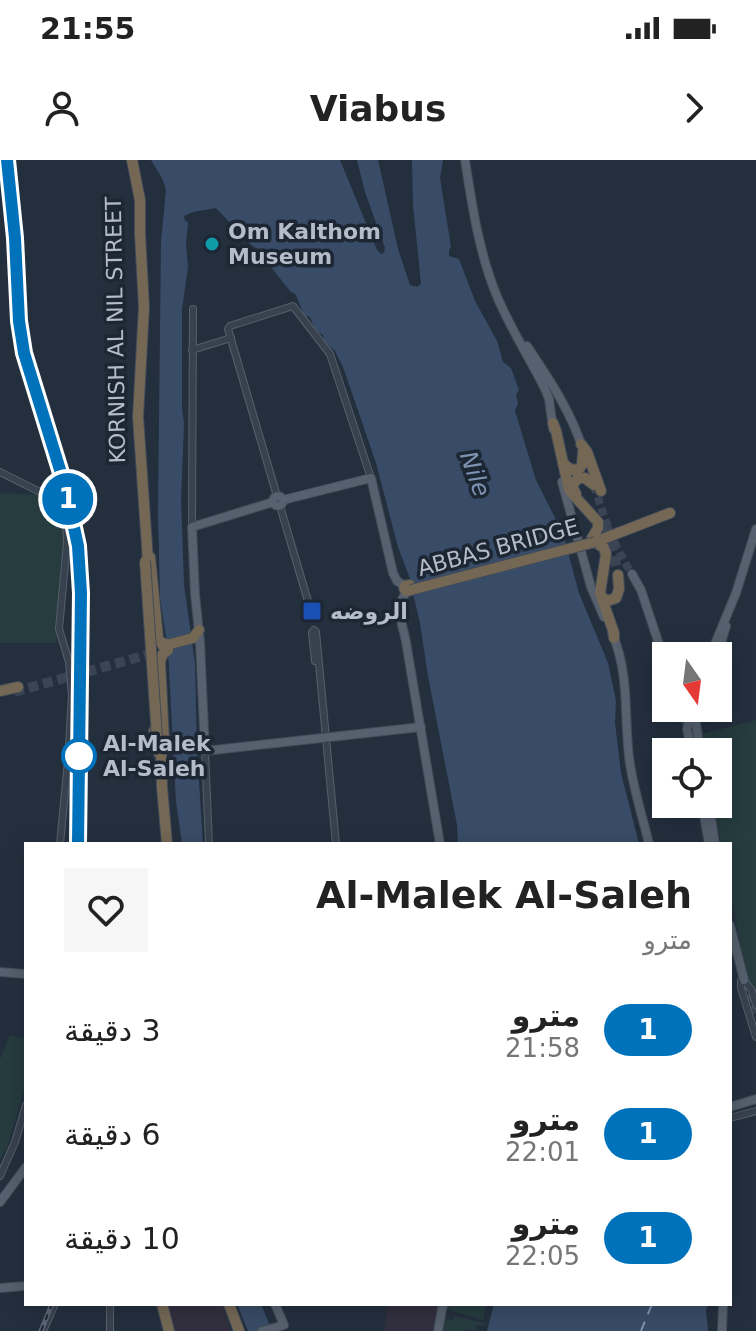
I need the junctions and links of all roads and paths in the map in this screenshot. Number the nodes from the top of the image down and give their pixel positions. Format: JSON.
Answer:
{"nodes":[{"id":1,"x":126,"y":160,"type":"edge"},
{"id":2,"x":132,"y":160,"type":"edge"},
{"id":3,"x":468,"y":160,"type":"edge"},
{"id":4,"x":193,"y":309,"type":"dead end"},
{"id":5,"x":231,"y":338,"type":"junction"},
{"id":6,"x":192,"y":350,"type":"junction"},
{"id":7,"x":540,"y":372,"type":"junction"},
{"id":8,"x":553,"y":423,"type":"junction"},
{"id":9,"x":582,"y":448,"type":"junction"},
{"id":10,"x":563,"y":463,"type":"junction"},
{"id":11,"x":0,"y":472,"type":"edge"},
{"id":12,"x":371,"y":478,"type":"junction"},
{"id":13,"x":278,"y":501,"type":"junction"},
{"id":14,"x":589,"y":511,"type":"junction"},
{"id":15,"x":670,"y":513,"type":"dead end"},
{"id":16,"x":192,"y":527,"type":"junction"},
{"id":17,"x":756,"y":529,"type":"edge"},
{"id":18,"x":594,"y":540,"type":"junction"},
{"id":19,"x":756,"y":541,"type":"edge"},
{"id":20,"x":146,"y":547,"type":"junction"},
{"id":21,"x":756,"y":548,"type":"edge"},
{"id":22,"x":747,"y":559,"type":"junction"},
{"id":23,"x":632,"y":574,"type":"tunnel mouth"},
{"id":24,"x":618,"y":575,"type":"dead end"},
{"id":25,"x":406,"y":587,"type":"junction"},
{"id":26,"x":601,"y":596,"type":"junction"},
{"id":27,"x":310,"y":608,"type":"dead end"},
{"id":28,"x":152,"y":630,"type":"junction"},
{"id":29,"x":614,"y":638,"type":"junction"},
{"id":30,"x":195,"y":639,"type":"junction"},
{"id":31,"x":660,"y":642,"type":"edge"},
{"id":32,"x":716,"y":642,"type":"edge"},
{"id":33,"x":722,"y":642,"type":"edge"},
{"id":34,"x":165,"y":649,"type":"junction"},
{"id":35,"x":149,"y":652,"type":"junction"},
{"id":36,"x":156,"y":673,"type":"junction"},
{"id":37,"x":16,"y":689,"type":"tunnel mouth"},
{"id":38,"x":0,"y":693,"type":"edge"},
{"id":39,"x":421,"y":727,"type":"junction"},
{"id":40,"x":324,"y":738,"type":"junction"},
{"id":41,"x":205,"y":751,"type":"junction"},
{"id":42,"x":160,"y":754,"type":"junction"},
{"id":43,"x":706,"y":818,"type":"edge"},
{"id":44,"x":710,"y":818,"type":"edge"},
{"id":45,"x":60,"y":842,"type":"edge"},
{"id":46,"x":165,"y":842,"type":"edge"},
{"id":47,"x":209,"y":842,"type":"edge"},
{"id":48,"x":335,"y":842,"type":"edge"},
{"id":49,"x":440,"y":842,"type":"edge"},
{"id":50,"x":649,"y":842,"type":"edge"},
{"id":51,"x":712,"y":842,"type":"edge"},
{"id":52,"x":712,"y":842,"type":"edge"},
{"id":53,"x":732,"y":934,"type":"edge"},
{"id":54,"x":732,"y":951,"type":"edge"},
{"id":55,"x":0,"y":974,"type":"edge"},
{"id":56,"x":24,"y":975,"type":"edge"},
{"id":57,"x":743,"y":981,"type":"junction"},
{"id":58,"x":756,"y":1005,"type":"edge"},
{"id":59,"x":756,"y":1037,"type":"edge"},
{"id":60,"x":755,"y":1104,"type":"edge"},
{"id":61,"x":732,"y":1111,"type":"edge"},
{"id":62,"x":24,"y":1112,"type":"edge"},
{"id":63,"x":24,"y":1170,"type":"edge"},
{"id":64,"x":0,"y":1176,"type":"edge"},
{"id":65,"x":1,"y":1199,"type":"edge"},
{"id":66,"x":24,"y":1286,"type":"edge"},
{"id":67,"x":0,"y":1288,"type":"edge"},
{"id":68,"x":54,"y":1306,"type":"edge"},
{"id":69,"x":110,"y":1306,"type":"edge"},
{"id":70,"x":161,"y":1306,"type":"edge"},
{"id":71,"x":230,"y":1306,"type":"edge"},
{"id":72,"x":276,"y":1306,"type":"edge"},
{"id":73,"x":443,"y":1306,"type":"edge"},
{"id":74,"x":723,"y":1306,"type":"edge"},
{"id":75,"x":281,"y":1328,"type":"edge"},
{"id":76,"x":43,"y":1331,"type":"edge"},
{"id":77,"x":110,"y":1331,"type":"edge"},
{"id":78,"x":167,"y":1331,"type":"edge"},
{"id":79,"x":239,"y":1331,"type":"edge"},
{"id":80,"x":262,"y":1331,"type":"edge"},
{"id":81,"x":438,"y":1331,"type":"edge"},
{"id":82,"x":722,"y":1331,"type":"edge"}],
"edges":[{"from":1,"to":20,"type":"highway","name":"KORNISH AL NIL STREET"},
{"from":2,"to":20,"type":"highway","name":"KORNISH AL NIL STREET"},
{"from":3,"to":7,"type":"main road"},
{"from":4,"to":6,"type":"street"},
{"from":5,"to":6,"type":"street"},
{"from":5,"to":12,"type":"street"},
{"from":5,"to":13,"type":"street"},
{"from":6,"to":16,"type":"street"},
{"from":7,"to":8,"type":"main road"},
{"from":7,"to":9,"type":"main road"},
{"from":8,"to":10,"type":"highway"},
{"from":8,"to":29,"type":"main road"},
{"from":9,"to":10,"type":"highway"},
{"from":9,"to":14,"type":"highway"},
{"from":10,"to":14,"type":"highway"},
{"from":11,"to":45,"type":"street"},
{"from":12,"to":13,"type":"main road"},
{"from":12,"to":25,"type":"main road"},
{"from":13,"to":16,"type":"main road"},
{"from":13,"to":27,"type":"street"},
{"from":14,"to":18,"type":"highway"},
{"from":15,"to":18,"type":"highway","name":"ABBAS BRIDGE"},
{"from":16,"to":30,"type":"main road"},
{"from":17,"to":22,"type":"main road"},
{"from":18,"to":25,"type":"highway","name":"ABBAS BRIDGE","bridge":true},
{"from":18,"to":26,"type":"highway"},
{"from":19,"to":22,"type":"main road"},
{"from":20,"to":28,"type":"highway"},
{"from":20,"to":42,"type":"highway","bridge":true},
{"from":21,"to":33,"type":"main road"},
{"from":22,"to":32,"type":"main road"},
{"from":23,"to":31,"type":"main road"},
{"from":24,"to":26,"type":"highway"},
{"from":25,"to":39,"type":"main road"},
{"from":26,"to":29,"type":"highway"},
{"from":28,"to":34,"type":"highway"},
{"from":28,"to":35,"type":"highway"},
{"from":29,"to":50,"type":"main road"},
{"from":30,"to":34,"type":"highway"},
{"from":30,"to":41,"type":"main road"},
{"from":34,"to":35,"type":"highway"},
{"from":34,"to":36,"type":"highway"},
{"from":35,"to":36,"type":"highway"},
{"from":36,"to":42,"type":"highway"},
{"from":37,"to":38,"type":"highway"},
{"from":39,"to":40,"type":"main road"},
{"from":39,"to":49,"type":"main road"},
{"from":40,"to":40,"type":"street"},
{"from":40,"to":41,"type":"main road"},
{"from":40,"to":48,"type":"street"},
{"from":41,"to":47,"type":"street"},
{"from":42,"to":46,"type":"highway"},
{"from":43,"to":51,"type":"main road"},
{"from":44,"to":52,"type":"main road"},
{"from":53,"to":57,"type":"main road"},
{"from":54,"to":57,"type":"main road"},
{"from":55,"to":56,"type":"main road"},
{"from":57,"to":58,"type":"street"},
{"from":57,"to":59,"type":"street"},
{"from":60,"to":61,"type":"main road"},
{"from":62,"to":64,"type":"street"},
{"from":63,"to":65,"type":"main road"},
{"from":66,"to":67,"type":"main road"},
{"from":68,"to":76,"type":"street"},
{"from":69,"to":77,"type":"street"},
{"from":70,"to":78,"type":"highway"},
{"from":71,"to":79,"type":"highway"},
{"from":72,"to":75,"type":"main road"},
{"from":73,"to":81,"type":"main road"},
{"from":74,"to":82,"type":"main road"},
{"from":75,"to":80,"type":"main road"}]}
